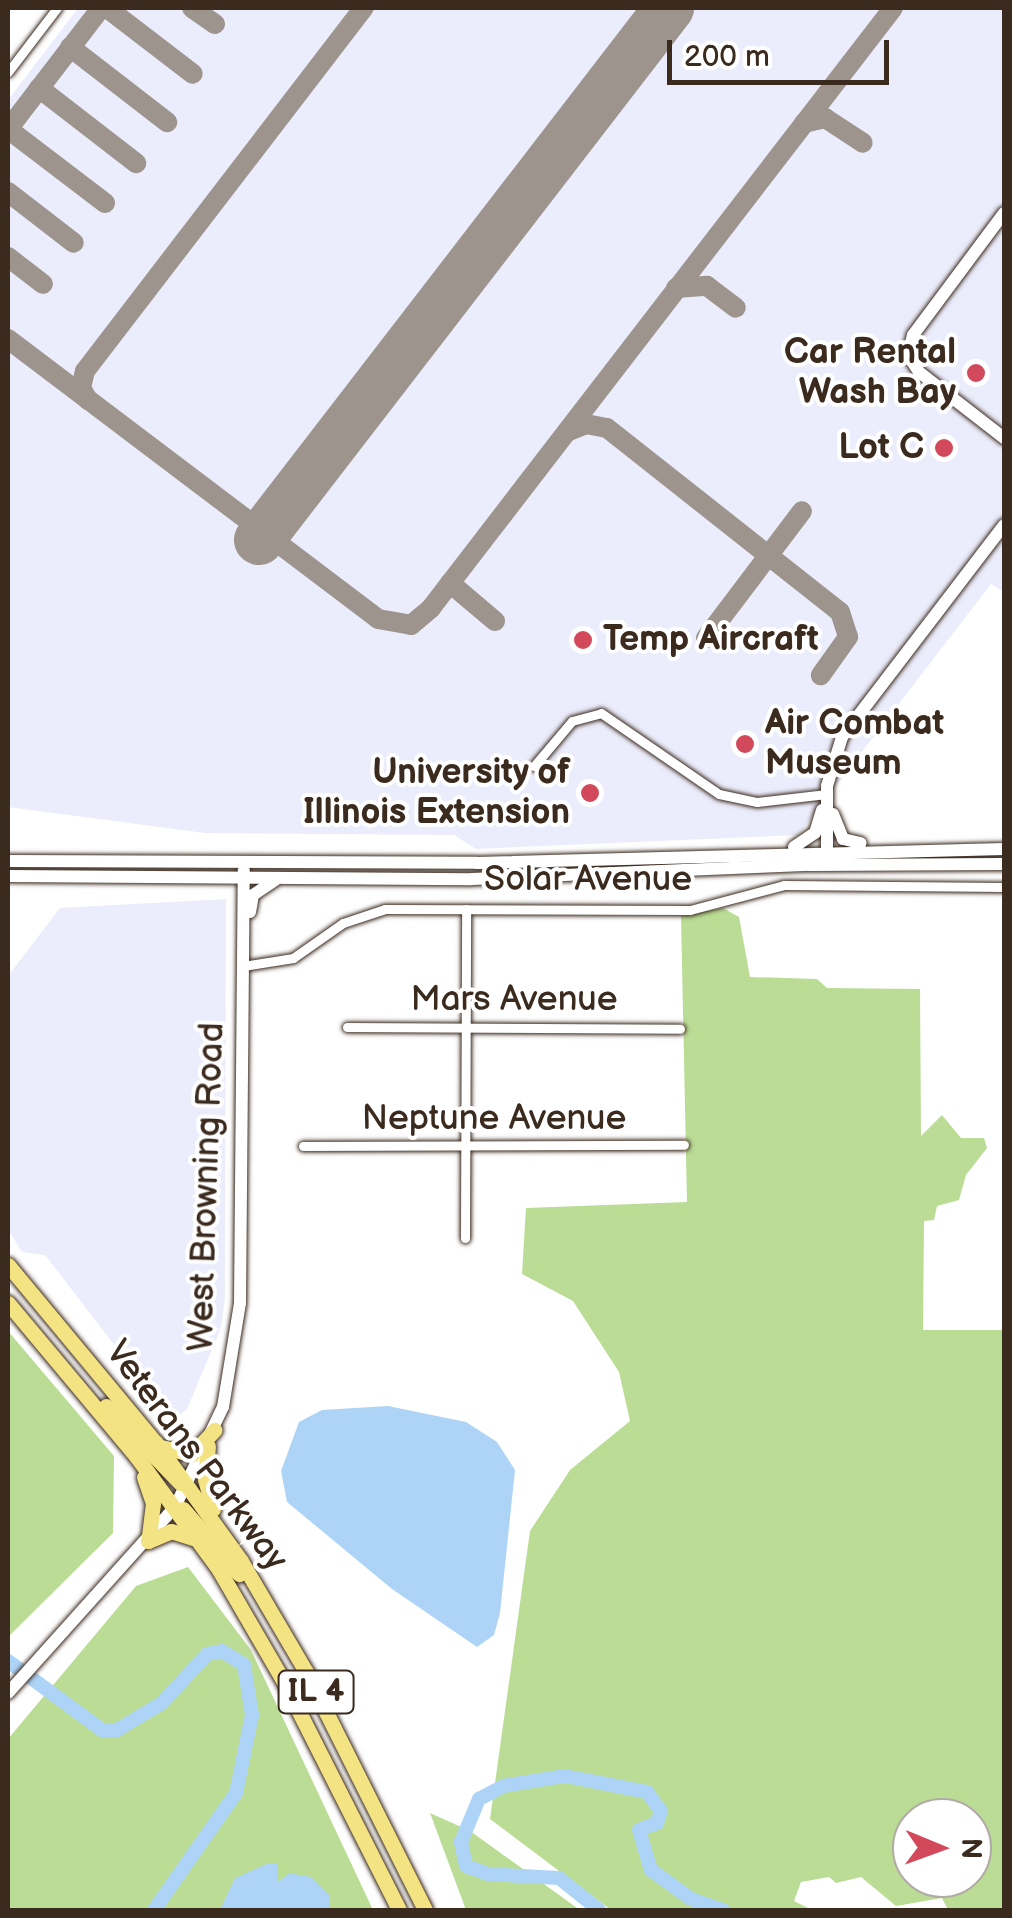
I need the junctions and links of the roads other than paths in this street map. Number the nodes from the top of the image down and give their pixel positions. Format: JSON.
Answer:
{"nodes":[{"id":1,"x":53,"y":9,"type":"edge"},
{"id":2,"x":8,"y":72,"type":"edge"},
{"id":3,"x":1004,"y":214,"type":"edge"},
{"id":4,"x":1004,"y":438,"type":"edge"},
{"id":5,"x":1004,"y":525,"type":"edge"},
{"id":6,"x":534,"y":766,"type":"dead end"},
{"id":7,"x":827,"y":796,"type":"junction"},
{"id":8,"x":950,"y":848,"type":"junction"},
{"id":9,"x":828,"y":849,"type":"junction"},
{"id":10,"x":1004,"y":849,"type":"edge"},
{"id":11,"x":782,"y":851,"type":"junction"},
{"id":12,"x":8,"y":861,"type":"edge"},
{"id":13,"x":245,"y":862,"type":"junction"},
{"id":14,"x":1004,"y":864,"type":"edge"},
{"id":15,"x":828,"y":865,"type":"junction"},
{"id":16,"x":8,"y":876,"type":"edge"},
{"id":17,"x":244,"y":878,"type":"junction"},
{"id":18,"x":281,"y":878,"type":"junction"},
{"id":19,"x":1004,"y":887,"type":"edge"},
{"id":20,"x":466,"y":908,"type":"junction"},
{"id":21,"x":243,"y":960,"type":"junction"},
{"id":22,"x":347,"y":1027,"type":"dead end"},
{"id":23,"x":466,"y":1028,"type":"junction"},
{"id":24,"x":680,"y":1029,"type":"dead end"},
{"id":25,"x":684,"y":1145,"type":"dead end"},
{"id":26,"x":304,"y":1146,"type":"dead end"},
{"id":27,"x":466,"y":1146,"type":"junction"},
{"id":28,"x":465,"y":1238,"type":"dead end"},
{"id":29,"x":8,"y":1265,"type":"edge"},
{"id":30,"x":8,"y":1303,"type":"edge"},
{"id":31,"x":56,"y":1361,"type":"junction"},
{"id":32,"x":104,"y":1417,"type":"junction"},
{"id":33,"x":211,"y":1438,"type":"junction"},
{"id":34,"x":156,"y":1443,"type":"junction"},
{"id":35,"x":188,"y":1485,"type":"junction"},
{"id":36,"x":175,"y":1507,"type":"junction"},
{"id":37,"x":148,"y":1540,"type":"junction"},
{"id":38,"x":200,"y":1543,"type":"junction"},
{"id":39,"x":253,"y":1581,"type":"junction"},
{"id":40,"x":306,"y":1672,"type":"junction"},
{"id":41,"x":8,"y":1693,"type":"edge"},
{"id":42,"x":399,"y":1910,"type":"edge"},
{"id":43,"x":426,"y":1910,"type":"edge"}],
"edges":[{"from":1,"to":2,"type":"street"},
{"from":3,"to":4,"type":"main road"},
{"from":5,"to":7,"type":"main road"},
{"from":6,"to":7,"type":"street"},
{"from":7,"to":8,"type":"main road"},
{"from":7,"to":9,"type":"main road"},
{"from":7,"to":11,"type":"main road"},
{"from":8,"to":9,"type":"main road"},
{"from":8,"to":10,"type":"main road"},
{"from":9,"to":11,"type":"main road"},
{"from":9,"to":15,"type":"main road"},
{"from":11,"to":13,"type":"main road"},
{"from":12,"to":13,"type":"main road"},
{"from":13,"to":17,"type":"main road","name":"West Browning Road"},
{"from":14,"to":15,"type":"main road"},
{"from":15,"to":18,"type":"main road"},
{"from":16,"to":17,"type":"main road"},
{"from":17,"to":18,"type":"main road"},
{"from":17,"to":21,"type":"main road","name":"West Browning Road"},
{"from":18,"to":21,"type":"main road"},
{"from":19,"to":20,"type":"street","name":"Solar Avenue"},
{"from":20,"to":21,"type":"street","name":"Solar Avenue"},
{"from":20,"to":23,"type":"street"},
{"from":21,"to":33,"type":"main road","name":"West Browning Road"},
{"from":22,"to":23,"type":"street","name":"Mars Avenue"},
{"from":23,"to":24,"type":"street","name":"Mars Avenue"},
{"from":23,"to":27,"type":"street"},
{"from":25,"to":27,"type":"street","name":"Neptune Avenue"},
{"from":26,"to":27,"type":"street","name":"Neptune Avenue"},
{"from":27,"to":28,"type":"street"},
{"from":29,"to":34,"type":"highway","name":"Veterans Parkway","number":"IL 4"},
{"from":30,"to":31,"type":"highway","name":"Veterans Parkway","number":"IL 4"},
{"from":31,"to":32,"type":"highway","name":"Veterans Parkway","number":"IL 4"},
{"from":31,"to":35,"type":"highway"},
{"from":32,"to":36,"type":"highway","name":"Veterans Parkway","number":"IL 4"},
{"from":32,"to":37,"type":"highway"},
{"from":33,"to":34,"type":"highway"},
{"from":33,"to":35,"type":"main road","name":"West Browning Road"},
{"from":33,"to":39,"type":"highway"},
{"from":34,"to":35,"type":"highway","name":"Veterans Parkway","number":"IL 4"},
{"from":35,"to":36,"type":"main road","name":"West Browning Road"},
{"from":35,"to":39,"type":"highway","name":"Veterans Parkway","number":"IL 4"},
{"from":36,"to":37,"type":"main road","name":"West Browning Road"},
{"from":36,"to":38,"type":"highway","name":"Veterans Parkway","number":"IL 4"},
{"from":36,"to":40,"type":"highway"},
{"from":37,"to":38,"type":"highway"},
{"from":37,"to":41,"type":"main road","name":"West Browning Road"},
{"from":38,"to":42,"type":"highway","name":"Veterans Parkway","number":"IL 4"},
{"from":39,"to":40,"type":"highway","name":"Veterans Parkway","number":"IL 4"},
{"from":40,"to":43,"type":"highway","name":"Veterans Parkway","number":"IL 4"}]}
